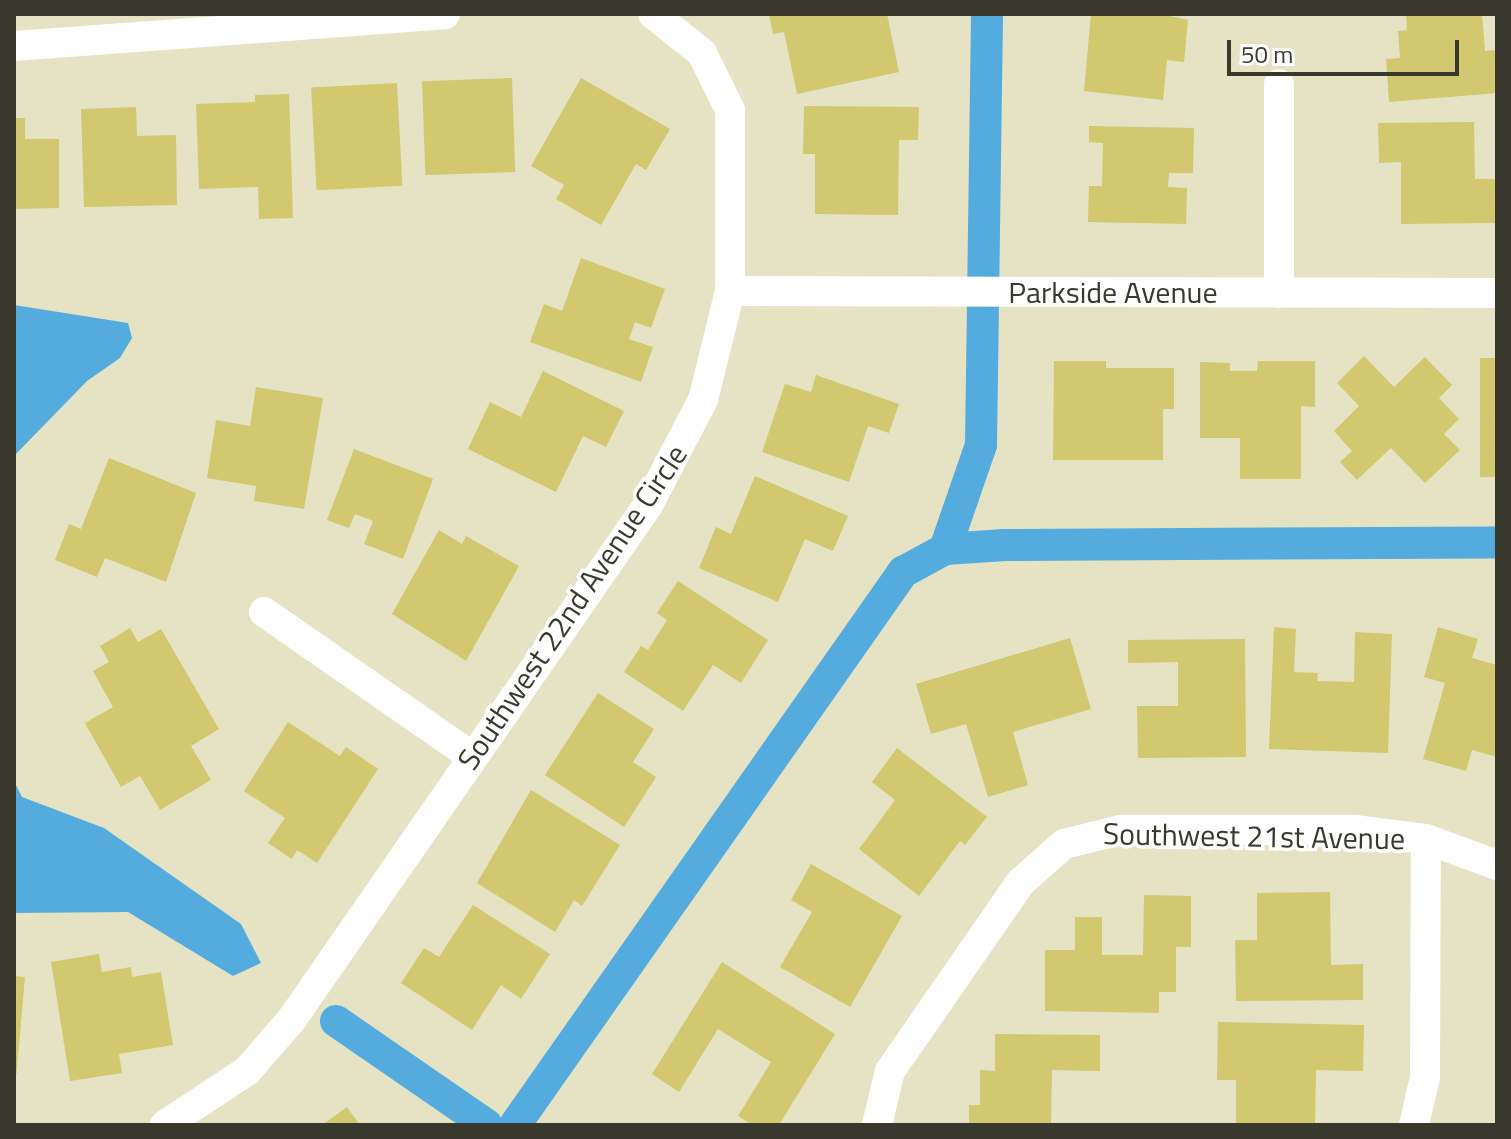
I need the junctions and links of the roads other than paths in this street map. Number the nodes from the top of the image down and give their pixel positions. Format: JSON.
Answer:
{"nodes":[{"id":1,"x":445,"y":14,"type":"edge"},
{"id":2,"x":653,"y":14,"type":"edge"},
{"id":3,"x":14,"y":46,"type":"edge"},
{"id":4,"x":1279,"y":84,"type":"dead end"},
{"id":5,"x":730,"y":291,"type":"junction"},
{"id":6,"x":1279,"y":293,"type":"junction"},
{"id":7,"x":1497,"y":293,"type":"edge"},
{"id":8,"x":264,"y":612,"type":"dead end"},
{"id":9,"x":473,"y":757,"type":"junction"},
{"id":10,"x":1426,"y":839,"type":"junction"},
{"id":11,"x":1497,"y":865,"type":"edge"},
{"id":12,"x":165,"y":1125,"type":"edge"},
{"id":13,"x":877,"y":1125,"type":"edge"},
{"id":14,"x":1414,"y":1125,"type":"edge"}],
"edges":[{"from":1,"to":3,"type":"street"},
{"from":2,"to":5,"type":"street","name":"Southwest 22nd Avenue Circle"},
{"from":4,"to":6,"type":"street"},
{"from":5,"to":6,"type":"street","name":"Parkside Avenue"},
{"from":5,"to":9,"type":"street","name":"Southwest 22nd Avenue Circle"},
{"from":6,"to":7,"type":"street","name":"Parkside Avenue"},
{"from":8,"to":9,"type":"street"},
{"from":9,"to":12,"type":"street","name":"Southwest 22nd Avenue Circle"},
{"from":10,"to":11,"type":"street","name":"Southwest 21st Avenue"},
{"from":10,"to":13,"type":"street","name":"Southwest 21st Avenue"},
{"from":10,"to":14,"type":"street"}]}
